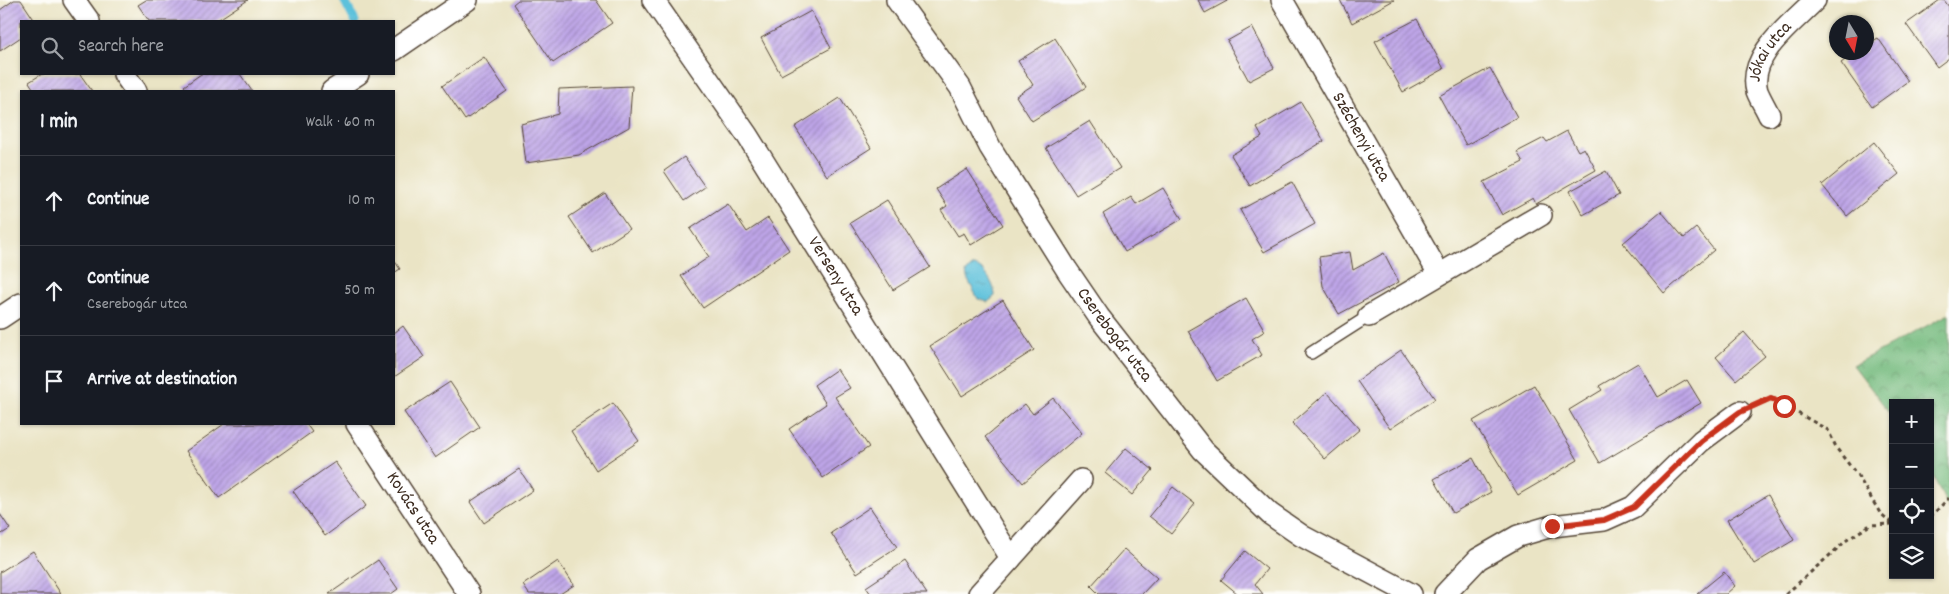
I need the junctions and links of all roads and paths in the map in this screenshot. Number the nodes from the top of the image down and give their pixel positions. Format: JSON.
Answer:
{"nodes":[{"id":1,"x":74,"y":0,"type":"edge"},
{"id":2,"x":467,"y":0,"type":"edge"},
{"id":3,"x":653,"y":0,"type":"edge"},
{"id":4,"x":897,"y":0,"type":"edge"},
{"id":5,"x":1282,"y":0,"type":"edge"},
{"id":6,"x":1815,"y":0,"type":"edge"},
{"id":7,"x":88,"y":20,"type":"edge"},
{"id":8,"x":395,"y":49,"type":"edge"},
{"id":9,"x":125,"y":75,"type":"edge"},
{"id":10,"x":356,"y":75,"type":"edge"},
{"id":11,"x":135,"y":90,"type":"edge"},
{"id":12,"x":334,"y":90,"type":"edge"},
{"id":13,"x":1769,"y":115,"type":"dead end"},
{"id":14,"x":1542,"y":215,"type":"dead end"},
{"id":15,"x":1439,"y":274,"type":"junction"},
{"id":16,"x":20,"y":305,"type":"edge"},
{"id":17,"x":1369,"y":316,"type":"joint"},
{"id":18,"x":0,"y":318,"type":"edge"},
{"id":19,"x":1311,"y":352,"type":"dead end"},
{"id":20,"x":1740,"y":412,"type":"joint"},
{"id":21,"x":358,"y":425,"type":"edge"},
{"id":22,"x":1081,"y":480,"type":"dead end"},
{"id":23,"x":1949,"y":498,"type":"edge"},
{"id":24,"x":1934,"y":513,"type":"edge"},
{"id":25,"x":1889,"y":521,"type":"edge"},
{"id":26,"x":1889,"y":524,"type":"edge"},
{"id":27,"x":1011,"y":558,"type":"junction"},
{"id":28,"x":469,"y":594,"type":"edge"},
{"id":29,"x":979,"y":594,"type":"edge"},
{"id":30,"x":1412,"y":594,"type":"edge"},
{"id":31,"x":1445,"y":594,"type":"edge"},
{"id":32,"x":1786,"y":594,"type":"edge"}],
"edges":[{"from":1,"to":7,"type":"street"},
{"from":2,"to":8,"type":"street"},
{"from":3,"to":27,"type":"street","name":"Verseny utca"},
{"from":4,"to":30,"type":"street","name":"Cserebogár utca"},
{"from":5,"to":15,"type":"street","name":"Széchenyi utca"},
{"from":6,"to":13,"type":"street","name":"Jókai utca"},
{"from":9,"to":11,"type":"street"},
{"from":10,"to":12,"type":"street"},
{"from":14,"to":15,"type":"street"},
{"from":15,"to":17,"type":"street"},
{"from":16,"to":18,"type":"street"},
{"from":17,"to":19,"type":"lane"},
{"from":20,"to":25,"type":"path"},
{"from":20,"to":31,"type":"street"},
{"from":21,"to":28,"type":"street","name":"Kovács utca"},
{"from":22,"to":27,"type":"street"},
{"from":23,"to":24,"type":"path"},
{"from":26,"to":32,"type":"path"},
{"from":27,"to":29,"type":"street"}]}
